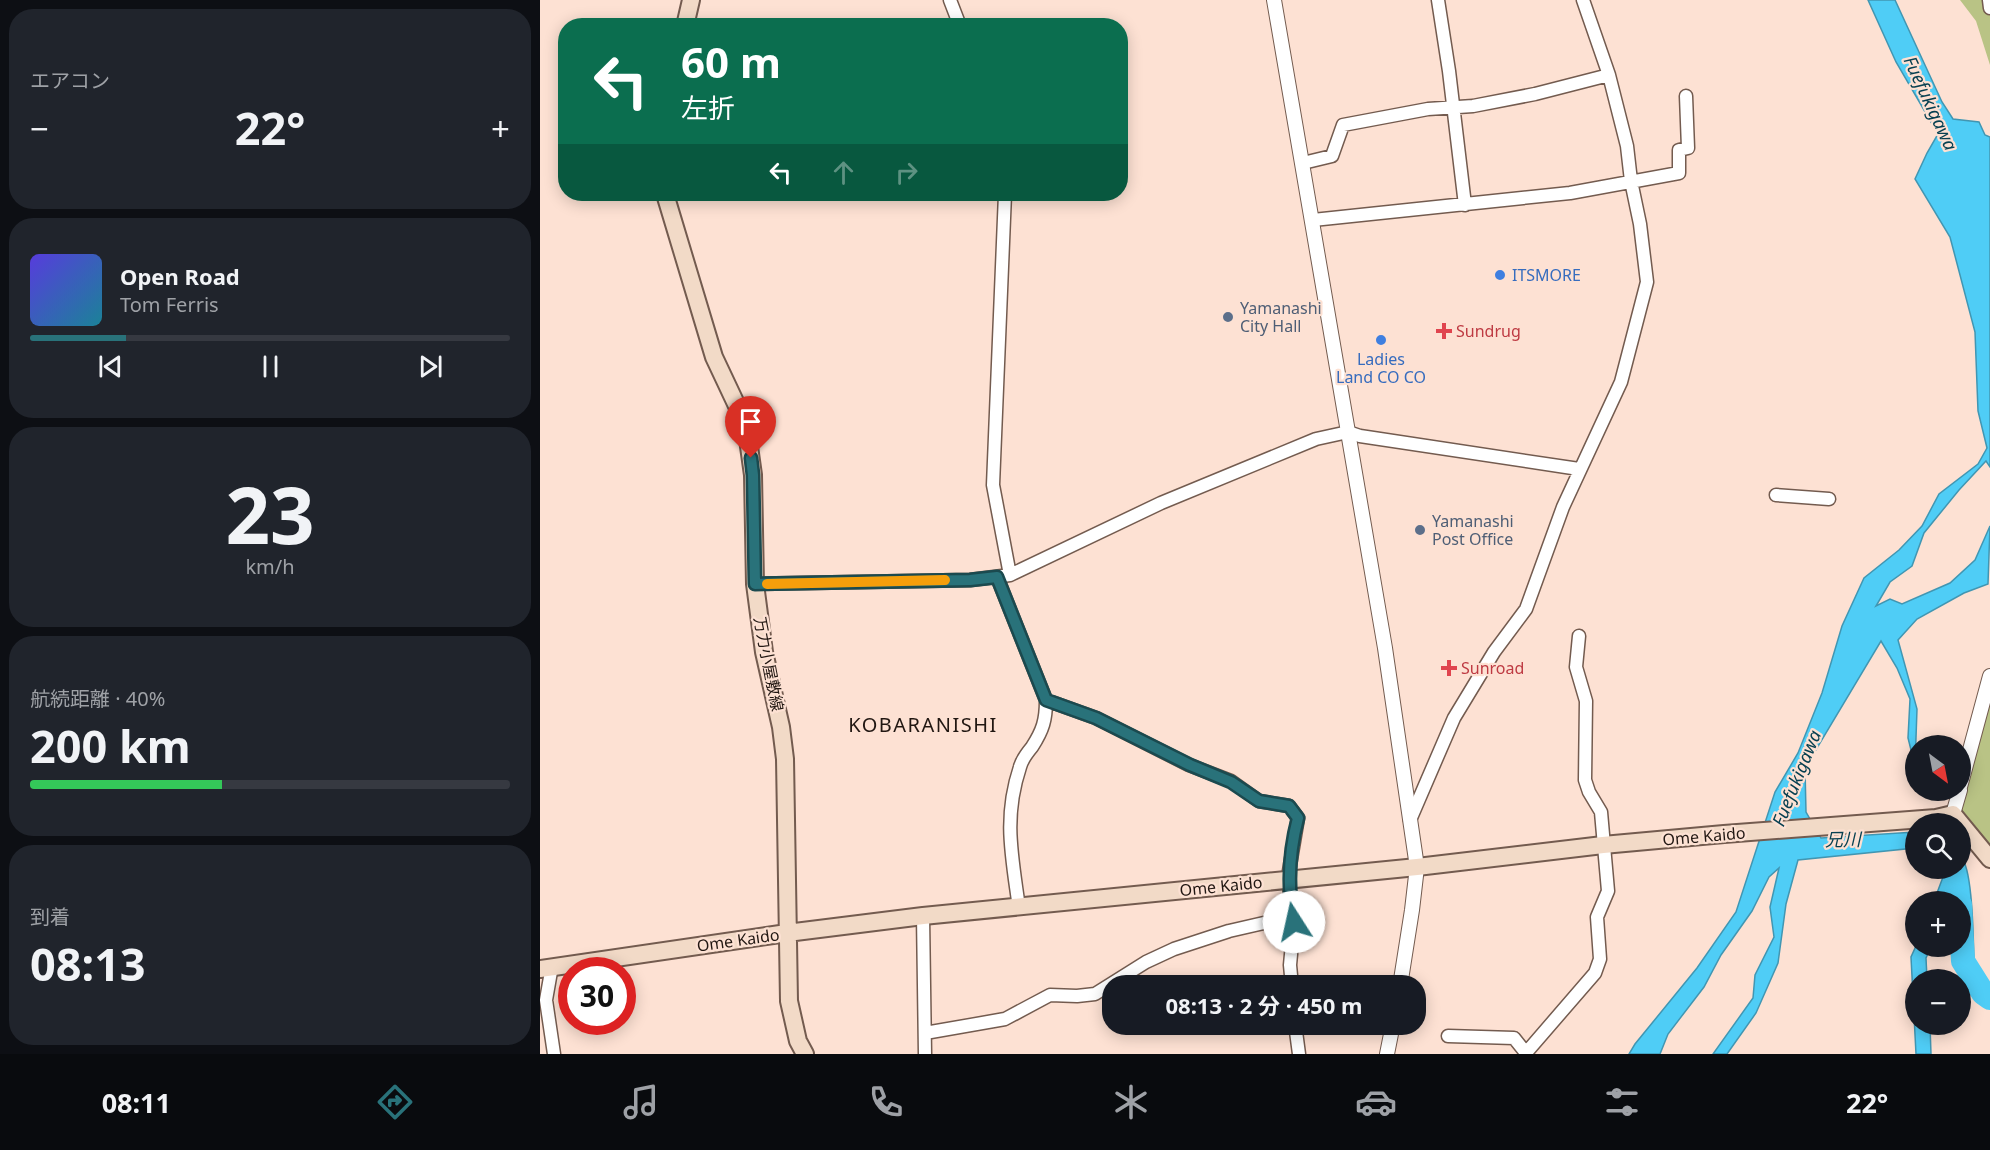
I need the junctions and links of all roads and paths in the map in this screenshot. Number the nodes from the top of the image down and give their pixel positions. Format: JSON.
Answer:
{"nodes":[{"id":1,"x":691,"y":0,"type":"edge"},
{"id":2,"x":950,"y":0,"type":"edge"},
{"id":3,"x":1274,"y":0,"type":"edge"},
{"id":4,"x":1438,"y":0,"type":"edge"},
{"id":5,"x":1583,"y":0,"type":"edge"},
{"id":6,"x":1989,"y":0,"type":"edge"},
{"id":7,"x":1990,"y":8,"type":"edge"},
{"id":8,"x":687,"y":18,"type":"edge"},
{"id":9,"x":957,"y":18,"type":"edge"},
{"id":10,"x":1609,"y":75,"type":"junction"},
{"id":11,"x":1686,"y":96,"type":"dead end"},
{"id":12,"x":1453,"y":107,"type":"junction"},
{"id":13,"x":1303,"y":163,"type":"junction"},
{"id":14,"x":1631,"y":181,"type":"junction"},
{"id":15,"x":667,"y":201,"type":"edge"},
{"id":16,"x":1005,"y":201,"type":"edge"},
{"id":17,"x":1465,"y":205,"type":"junction"},
{"id":18,"x":1313,"y":220,"type":"junction"},
{"id":19,"x":1348,"y":432,"type":"junction"},
{"id":20,"x":1578,"y":470,"type":"junction"},
{"id":21,"x":1776,"y":495,"type":"dead end"},
{"id":22,"x":1829,"y":499,"type":"dead end"},
{"id":23,"x":1010,"y":575,"type":"junction"},
{"id":24,"x":997,"y":577,"type":"junction"},
{"id":25,"x":755,"y":584,"type":"junction"},
{"id":26,"x":1579,"y":636,"type":"dead end"},
{"id":27,"x":1990,"y":676,"type":"edge"},
{"id":28,"x":1046,"y":700,"type":"junction"},
{"id":29,"x":1971,"y":748,"type":"edge"},
{"id":30,"x":1410,"y":820,"type":"junction"},
{"id":31,"x":1905,"y":820,"type":"edge"},
{"id":32,"x":1971,"y":836,"type":"edge"},
{"id":33,"x":1603,"y":845,"type":"junction"},
{"id":34,"x":1990,"y":859,"type":"edge"},
{"id":35,"x":1417,"y":867,"type":"junction"},
{"id":36,"x":1289,"y":879,"type":"junction"},
{"id":37,"x":1018,"y":908,"type":"junction"},
{"id":38,"x":923,"y":916,"type":"junction"},
{"id":39,"x":1294,"y":922,"type":"junction"},
{"id":40,"x":787,"y":933,"type":"junction"},
{"id":41,"x":546,"y":968,"type":"edge"},
{"id":42,"x":1291,"y":975,"type":"edge"},
{"id":43,"x":1402,"y":975,"type":"edge"},
{"id":44,"x":925,"y":1033,"type":"junction"},
{"id":45,"x":1296,"y":1035,"type":"edge"},
{"id":46,"x":1391,"y":1035,"type":"edge"},
{"id":47,"x":1448,"y":1036,"type":"dead end"},
{"id":48,"x":1526,"y":1053,"type":"edge"},
{"id":49,"x":554,"y":1054,"type":"edge"},
{"id":50,"x":805,"y":1054,"type":"edge"},
{"id":51,"x":925,"y":1054,"type":"edge"},
{"id":52,"x":1299,"y":1054,"type":"edge"},
{"id":53,"x":1388,"y":1054,"type":"edge"}],
"edges":[{"from":1,"to":8,"type":"main road"},
{"from":2,"to":9,"type":"street"},
{"from":3,"to":13,"type":"street"},
{"from":4,"to":12,"type":"street"},
{"from":5,"to":10,"type":"street"},
{"from":6,"to":7,"type":"street"},
{"from":10,"to":12,"type":"street"},
{"from":10,"to":14,"type":"street"},
{"from":11,"to":14,"type":"street"},
{"from":12,"to":13,"type":"street"},
{"from":12,"to":17,"type":"street"},
{"from":13,"to":18,"type":"street"},
{"from":14,"to":17,"type":"street"},
{"from":14,"to":20,"type":"street"},
{"from":15,"to":25,"type":"main road","name":"万力小屋敷線"},
{"from":16,"to":23,"type":"street"},
{"from":17,"to":18,"type":"street"},
{"from":18,"to":19,"type":"street"},
{"from":19,"to":20,"type":"street"},
{"from":19,"to":23,"type":"street"},
{"from":19,"to":30,"type":"street"},
{"from":20,"to":30,"type":"street"},
{"from":21,"to":22,"type":"street"},
{"from":23,"to":24,"type":"street"},
{"from":24,"to":25,"type":"street"},
{"from":24,"to":28,"type":"street"},
{"from":25,"to":40,"type":"main road","name":"万力小屋敷線"},
{"from":26,"to":33,"type":"street"},
{"from":27,"to":29,"type":"street"},
{"from":28,"to":36,"type":"street"},
{"from":28,"to":37,"type":"street"},
{"from":30,"to":35,"type":"street"},
{"from":31,"to":33,"type":"main road","name":"Ome Kaido"},
{"from":32,"to":34,"type":"main road"},
{"from":33,"to":35,"type":"main road","name":"Ome Kaido"},
{"from":33,"to":48,"type":"street"},
{"from":35,"to":36,"type":"main road","name":"Ome Kaido"},
{"from":35,"to":43,"type":"street"},
{"from":36,"to":37,"type":"main road","name":"Ome Kaido"},
{"from":36,"to":39,"type":"street"},
{"from":37,"to":38,"type":"main road","name":"Ome Kaido"},
{"from":38,"to":40,"type":"main road","name":"Ome Kaido"},
{"from":38,"to":44,"type":"street"},
{"from":39,"to":42,"type":"street"},
{"from":39,"to":44,"type":"street"},
{"from":40,"to":41,"type":"main road","name":"Ome Kaido"},
{"from":40,"to":50,"type":"main road","name":"万力小屋敷線"},
{"from":41,"to":49,"type":"street"},
{"from":44,"to":51,"type":"street"},
{"from":45,"to":52,"type":"street"},
{"from":46,"to":53,"type":"street"},
{"from":47,"to":48,"type":"street"}]}
